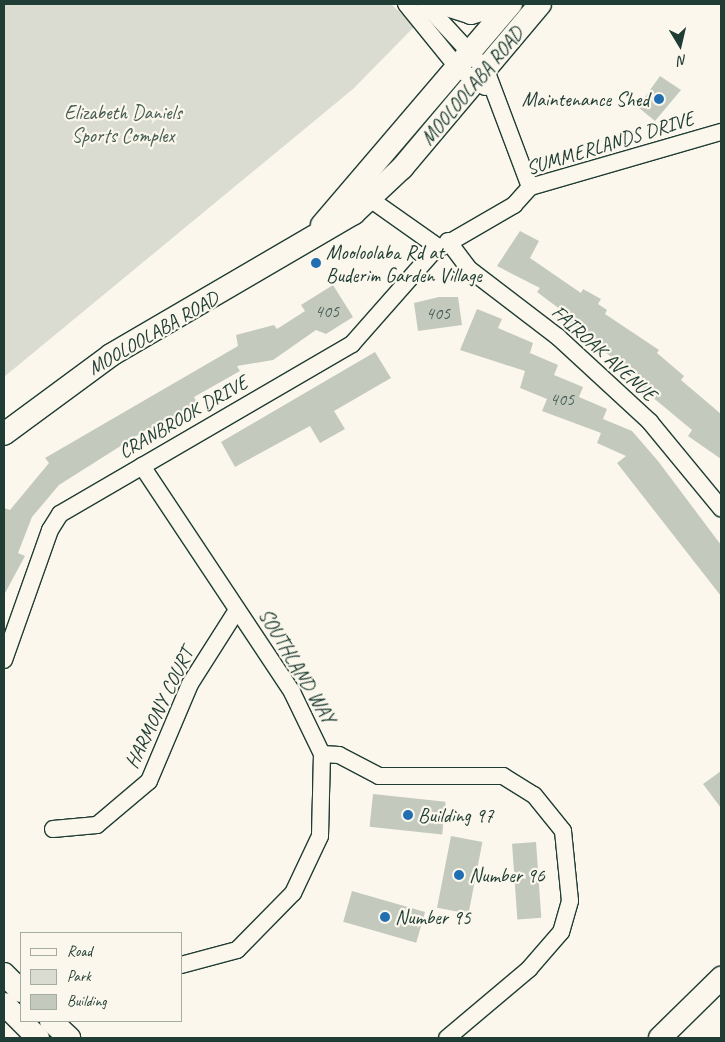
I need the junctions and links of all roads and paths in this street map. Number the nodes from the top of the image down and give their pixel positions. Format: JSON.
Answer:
{"nodes":[{"id":1,"x":406,"y":4,"type":"edge"},
{"id":2,"x":425,"y":4,"type":"edge"},
{"id":3,"x":444,"y":4,"type":"edge"},
{"id":4,"x":500,"y":4,"type":"edge"},
{"id":5,"x":511,"y":4,"type":"edge"},
{"id":6,"x":540,"y":4,"type":"edge"},
{"id":7,"x":463,"y":61,"type":"junction"},
{"id":8,"x":481,"y":76,"type":"junction"},
{"id":9,"x":721,"y":132,"type":"edge"},
{"id":10,"x":530,"y":187,"type":"junction"},
{"id":11,"x":370,"y":199,"type":"junction"},
{"id":12,"x":308,"y":241,"type":"junction"},
{"id":13,"x":443,"y":244,"type":"junction"},
{"id":14,"x":4,"y":434,"type":"edge"},
{"id":15,"x":142,"y":466,"type":"junction"},
{"id":16,"x":721,"y":508,"type":"edge"},
{"id":17,"x":238,"y":610,"type":"junction"},
{"id":18,"x":4,"y":660,"type":"edge"},
{"id":19,"x":322,"y":754,"type":"junction"},
{"id":20,"x":53,"y":829,"type":"dead end"},
{"id":21,"x":182,"y":965,"type":"edge"},
{"id":22,"x":4,"y":974,"type":"edge"},
{"id":23,"x":721,"y":978,"type":"edge"},
{"id":24,"x":20,"y":990,"type":"edge"},
{"id":25,"x":4,"y":1004,"type":"edge"},
{"id":26,"x":20,"y":1020,"type":"edge"},
{"id":27,"x":22,"y":1022,"type":"edge"},
{"id":28,"x":52,"y":1022,"type":"edge"},
{"id":29,"x":38,"y":1038,"type":"edge"},
{"id":30,"x":69,"y":1038,"type":"edge"},
{"id":31,"x":447,"y":1038,"type":"edge"},
{"id":32,"x":660,"y":1038,"type":"edge"}],
"edges":[{"from":1,"to":7,"type":"street"},
{"from":2,"to":7,"type":"street"},
{"from":3,"to":4,"type":"main road"},
{"from":5,"to":7,"type":"main road","name":"MOOLOOLABA ROAD"},
{"from":6,"to":8,"type":"main road","name":"MOOLOOLABA ROAD"},
{"from":7,"to":8,"type":"street"},
{"from":7,"to":12,"type":"main road","name":"MOOLOOLABA ROAD"},
{"from":8,"to":10,"type":"street"},
{"from":8,"to":11,"type":"main road","name":"MOOLOOLABA ROAD"},
{"from":9,"to":10,"type":"street","name":"SUMMERLANDS DRIVE"},
{"from":10,"to":13,"type":"street","name":"SUMMERLANDS DRIVE"},
{"from":11,"to":12,"type":"main road","name":"MOOLOOLABA ROAD"},
{"from":11,"to":13,"type":"street","name":"FAIROAK AVENUE"},
{"from":12,"to":14,"type":"main road","name":"MOOLOOLABA ROAD"},
{"from":13,"to":15,"type":"street","name":"CRANBROOK DRIVE"},
{"from":13,"to":16,"type":"street","name":"FAIROAK AVENUE"},
{"from":15,"to":17,"type":"street","name":"SOUTHLAND WAY"},
{"from":15,"to":18,"type":"street","name":"CRANBROOK DRIVE"},
{"from":17,"to":19,"type":"street","name":"SOUTHLAND WAY"},
{"from":17,"to":20,"type":"street","name":"HARMONY COURT"},
{"from":19,"to":21,"type":"street","name":"SOUTHLAND WAY"},
{"from":19,"to":31,"type":"street"},
{"from":22,"to":24,"type":"main road"},
{"from":23,"to":32,"type":"main road"},
{"from":25,"to":26,"type":"main road"},
{"from":27,"to":29,"type":"main road"},
{"from":28,"to":30,"type":"main road"}]}
